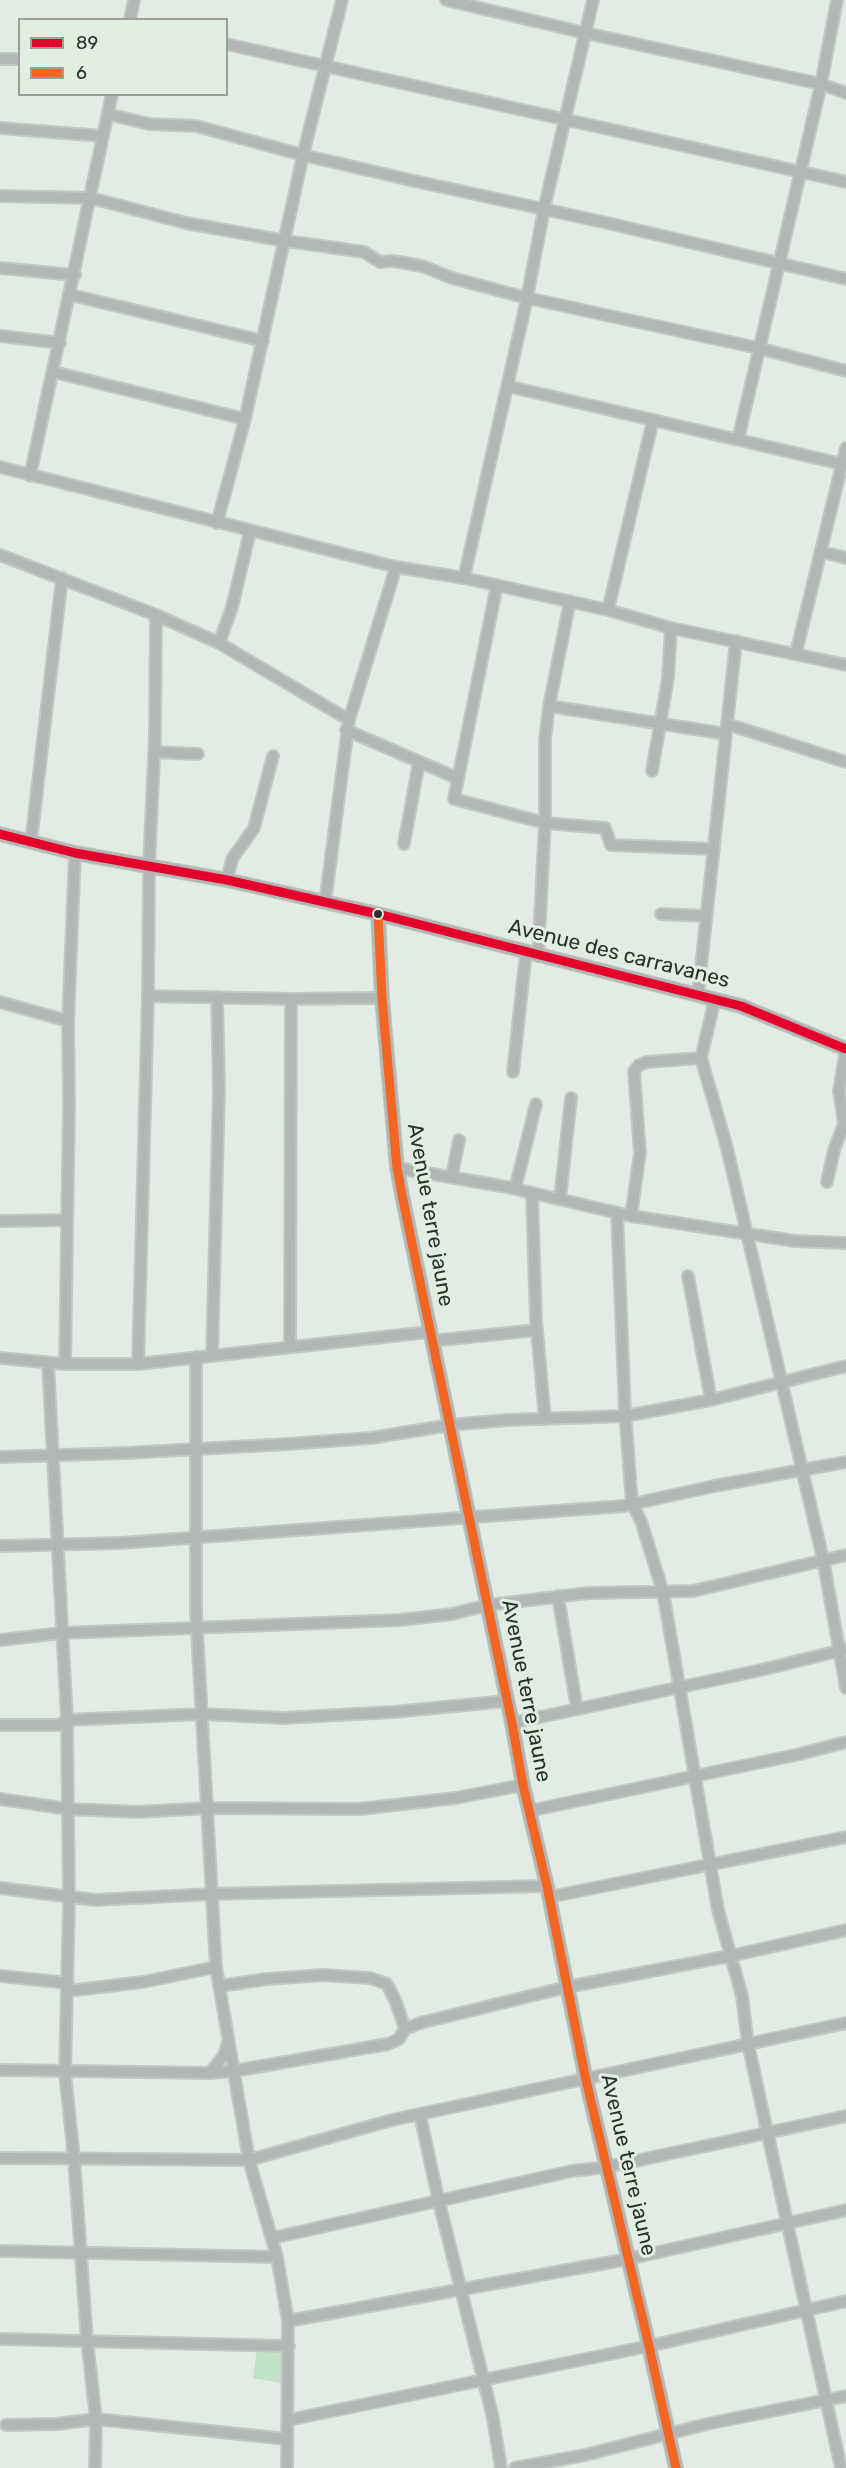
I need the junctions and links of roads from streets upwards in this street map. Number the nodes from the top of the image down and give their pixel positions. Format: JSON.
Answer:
{"nodes":[{"id":1,"x":134,"y":0,"type":"edge"},
{"id":2,"x":342,"y":0,"type":"edge"},
{"id":3,"x":446,"y":0,"type":"edge"},
{"id":4,"x":593,"y":0,"type":"edge"},
{"id":5,"x":837,"y":0,"type":"edge"},
{"id":6,"x":130,"y":18,"type":"edge"},
{"id":7,"x":585,"y":33,"type":"junction"},
{"id":8,"x":228,"y":44,"type":"edge"},
{"id":9,"x":0,"y":59,"type":"edge"},
{"id":10,"x":18,"y":59,"type":"edge"},
{"id":11,"x":327,"y":66,"type":"junction"},
{"id":12,"x":821,"y":84,"type":"junction"},
{"id":13,"x":846,"y":93,"type":"edge"},
{"id":14,"x":112,"y":96,"type":"edge"},
{"id":15,"x":108,"y":114,"type":"junction"},
{"id":16,"x":565,"y":118,"type":"junction"},
{"id":17,"x":0,"y":128,"type":"edge"},
{"id":18,"x":103,"y":136,"type":"junction"},
{"id":19,"x":303,"y":155,"type":"junction"},
{"id":20,"x":800,"y":171,"type":"junction"},
{"id":21,"x":846,"y":182,"type":"edge"},
{"id":22,"x":0,"y":196,"type":"edge"},
{"id":23,"x":91,"y":198,"type":"junction"},
{"id":24,"x":544,"y":209,"type":"junction"},
{"id":25,"x":286,"y":241,"type":"junction"},
{"id":26,"x":778,"y":263,"type":"junction"},
{"id":27,"x":0,"y":268,"type":"edge"},
{"id":28,"x":75,"y":274,"type":"junction"},
{"id":29,"x":846,"y":279,"type":"edge"},
{"id":30,"x":70,"y":295,"type":"junction"},
{"id":31,"x":526,"y":298,"type":"junction"},
{"id":32,"x":0,"y":336,"type":"edge"},
{"id":33,"x":263,"y":341,"type":"junction"},
{"id":34,"x":60,"y":343,"type":"junction"},
{"id":35,"x":758,"y":348,"type":"junction"},
{"id":36,"x":846,"y":371,"type":"edge"},
{"id":37,"x":54,"y":372,"type":"junction"},
{"id":38,"x":507,"y":386,"type":"junction"},
{"id":39,"x":245,"y":419,"type":"junction"},
{"id":40,"x":652,"y":420,"type":"junction"},
{"id":41,"x":738,"y":440,"type":"junction"},
{"id":42,"x":846,"y":448,"type":"edge"},
{"id":43,"x":844,"y":464,"type":"edge"},
{"id":44,"x":0,"y":467,"type":"edge"},
{"id":45,"x":30,"y":476,"type":"junction"},
{"id":46,"x":217,"y":523,"type":"junction"},
{"id":47,"x":250,"y":532,"type":"junction"},
{"id":48,"x":822,"y":552,"type":"junction"},
{"id":49,"x":0,"y":555,"type":"edge"},
{"id":50,"x":846,"y":558,"type":"edge"},
{"id":51,"x":396,"y":567,"type":"junction"},
{"id":52,"x":62,"y":578,"type":"junction"},
{"id":53,"x":464,"y":578,"type":"junction"},
{"id":54,"x":496,"y":585,"type":"junction"},
{"id":55,"x":570,"y":602,"type":"junction"},
{"id":56,"x":608,"y":610,"type":"junction"},
{"id":57,"x":156,"y":615,"type":"junction"},
{"id":58,"x":670,"y":628,"type":"junction"},
{"id":59,"x":736,"y":641,"type":"junction"},
{"id":60,"x":219,"y":643,"type":"junction"},
{"id":61,"x":796,"y":653,"type":"junction"},
{"id":62,"x":846,"y":665,"type":"edge"},
{"id":63,"x":549,"y":706,"type":"junction"},
{"id":64,"x":661,"y":724,"type":"junction"},
{"id":65,"x":348,"y":725,"type":"junction"},
{"id":66,"x":727,"y":729,"type":"junction"},
{"id":67,"x":155,"y":752,"type":"junction"},
{"id":68,"x":198,"y":754,"type":"dead end"},
{"id":69,"x":273,"y":756,"type":"dead end"},
{"id":70,"x":419,"y":762,"type":"junction"},
{"id":71,"x":846,"y":762,"type":"edge"},
{"id":72,"x":652,"y":771,"type":"dead end"},
{"id":73,"x":457,"y":778,"type":"junction"},
{"id":74,"x":545,"y":823,"type":"junction"},
{"id":75,"x":0,"y":834,"type":"edge"},
{"id":76,"x":32,"y":842,"type":"junction"},
{"id":77,"x":404,"y":844,"type":"dead end"},
{"id":78,"x":713,"y":849,"type":"junction"},
{"id":79,"x":75,"y":853,"type":"junction"},
{"id":80,"x":149,"y":866,"type":"junction"},
{"id":81,"x":227,"y":880,"type":"junction"},
{"id":82,"x":326,"y":903,"type":"junction"},
{"id":83,"x":378,"y":914,"type":"junction"},
{"id":84,"x":662,"y":914,"type":"dead end"},
{"id":85,"x":705,"y":916,"type":"junction"},
{"id":86,"x":532,"y":954,"type":"junction"},
{"id":87,"x":698,"y":995,"type":"junction"},
{"id":88,"x":148,"y":996,"type":"junction"},
{"id":89,"x":217,"y":997,"type":"junction"},
{"id":90,"x":382,"y":998,"type":"junction"},
{"id":91,"x":291,"y":999,"type":"junction"},
{"id":92,"x":715,"y":999,"type":"junction"},
{"id":93,"x":0,"y":1002,"type":"edge"},
{"id":94,"x":68,"y":1021,"type":"junction"},
{"id":95,"x":846,"y":1048,"type":"edge"},
{"id":96,"x":701,"y":1058,"type":"junction"},
{"id":97,"x":513,"y":1072,"type":"dead end"},
{"id":98,"x":571,"y":1098,"type":"dead end"},
{"id":99,"x":536,"y":1104,"type":"dead end"},
{"id":100,"x":845,"y":1124,"type":"edge"},
{"id":101,"x":459,"y":1140,"type":"dead end"},
{"id":102,"x":397,"y":1168,"type":"junction"},
{"id":103,"x":453,"y":1176,"type":"junction"},
{"id":104,"x":827,"y":1182,"type":"dead end"},
{"id":105,"x":515,"y":1189,"type":"junction"},
{"id":106,"x":532,"y":1193,"type":"junction"},
{"id":107,"x":560,"y":1199,"type":"junction"},
{"id":108,"x":617,"y":1213,"type":"junction"},
{"id":109,"x":631,"y":1216,"type":"junction"},
{"id":110,"x":66,"y":1220,"type":"junction"},
{"id":111,"x":0,"y":1221,"type":"edge"},
{"id":112,"x":747,"y":1234,"type":"junction"},
{"id":113,"x":845,"y":1243,"type":"edge"},
{"id":114,"x":688,"y":1276,"type":"dead end"},
{"id":115,"x":537,"y":1330,"type":"junction"},
{"id":116,"x":430,"y":1336,"type":"junction"},
{"id":117,"x":290,"y":1346,"type":"junction"},
{"id":118,"x":212,"y":1356,"type":"junction"},
{"id":119,"x":196,"y":1357,"type":"junction"},
{"id":120,"x":0,"y":1358,"type":"edge"},
{"id":121,"x":48,"y":1363,"type":"junction"},
{"id":122,"x":65,"y":1364,"type":"junction"},
{"id":123,"x":138,"y":1364,"type":"junction"},
{"id":124,"x":846,"y":1366,"type":"edge"},
{"id":125,"x":782,"y":1383,"type":"junction"},
{"id":126,"x":711,"y":1400,"type":"junction"},
{"id":127,"x":625,"y":1416,"type":"junction"},
{"id":128,"x":545,"y":1419,"type":"junction"},
{"id":129,"x":450,"y":1425,"type":"junction"},
{"id":130,"x":196,"y":1448,"type":"junction"},
{"id":131,"x":54,"y":1456,"type":"junction"},
{"id":132,"x":0,"y":1457,"type":"edge"},
{"id":133,"x":846,"y":1462,"type":"edge"},
{"id":134,"x":803,"y":1471,"type":"junction"},
{"id":135,"x":632,"y":1504,"type":"junction"},
{"id":136,"x":468,"y":1518,"type":"junction"},
{"id":137,"x":195,"y":1536,"type":"junction"},
{"id":138,"x":57,"y":1545,"type":"junction"},
{"id":139,"x":0,"y":1546,"type":"edge"},
{"id":140,"x":846,"y":1554,"type":"edge"},
{"id":141,"x":823,"y":1559,"type":"junction"},
{"id":142,"x":663,"y":1592,"type":"junction"},
{"id":143,"x":558,"y":1596,"type":"junction"},
{"id":144,"x":488,"y":1605,"type":"junction"},
{"id":145,"x":197,"y":1628,"type":"junction"},
{"id":146,"x":62,"y":1633,"type":"junction"},
{"id":147,"x":0,"y":1640,"type":"edge"},
{"id":148,"x":842,"y":1650,"type":"edge"},
{"id":149,"x":679,"y":1688,"type":"junction"},
{"id":150,"x":846,"y":1688,"type":"edge"},
{"id":151,"x":507,"y":1701,"type":"junction"},
{"id":152,"x":577,"y":1709,"type":"junction"},
{"id":153,"x":202,"y":1714,"type":"junction"},
{"id":154,"x":67,"y":1720,"type":"junction"},
{"id":155,"x":512,"y":1722,"type":"junction"},
{"id":156,"x":0,"y":1725,"type":"edge"},
{"id":157,"x":846,"y":1742,"type":"edge"},
{"id":158,"x":694,"y":1775,"type":"junction"},
{"id":159,"x":523,"y":1785,"type":"junction"},
{"id":160,"x":0,"y":1799,"type":"edge"},
{"id":161,"x":208,"y":1808,"type":"junction"},
{"id":162,"x":68,"y":1809,"type":"junction"},
{"id":163,"x":529,"y":1810,"type":"junction"},
{"id":164,"x":846,"y":1836,"type":"edge"},
{"id":165,"x":710,"y":1863,"type":"junction"},
{"id":166,"x":0,"y":1888,"type":"edge"},
{"id":167,"x":548,"y":1892,"type":"junction"},
{"id":168,"x":212,"y":1894,"type":"junction"},
{"id":169,"x":69,"y":1898,"type":"junction"},
{"id":170,"x":846,"y":1930,"type":"edge"},
{"id":171,"x":730,"y":1956,"type":"junction"},
{"id":172,"x":216,"y":1967,"type":"junction"},
{"id":173,"x":0,"y":1976,"type":"edge"},
{"id":174,"x":220,"y":1986,"type":"junction"},
{"id":175,"x":68,"y":1987,"type":"junction"},
{"id":176,"x":567,"y":1988,"type":"junction"},
{"id":177,"x":846,"y":2023,"type":"edge"},
{"id":178,"x":405,"y":2029,"type":"junction"},
{"id":179,"x":229,"y":2041,"type":"junction"},
{"id":180,"x":748,"y":2044,"type":"junction"},
{"id":181,"x":0,"y":2070,"type":"edge"},
{"id":182,"x":234,"y":2071,"type":"junction"},
{"id":183,"x":66,"y":2073,"type":"junction"},
{"id":184,"x":210,"y":2073,"type":"junction"},
{"id":185,"x":586,"y":2080,"type":"junction"},
{"id":186,"x":420,"y":2115,"type":"junction"},
{"id":187,"x":846,"y":2116,"type":"edge"},
{"id":188,"x":768,"y":2132,"type":"junction"},
{"id":189,"x":0,"y":2158,"type":"edge"},
{"id":190,"x":74,"y":2158,"type":"junction"},
{"id":191,"x":249,"y":2160,"type":"junction"},
{"id":192,"x":607,"y":2167,"type":"junction"},
{"id":193,"x":439,"y":2202,"type":"junction"},
{"id":194,"x":846,"y":2210,"type":"edge"},
{"id":195,"x":787,"y":2222,"type":"junction"},
{"id":196,"x":272,"y":2238,"type":"junction"},
{"id":197,"x":0,"y":2251,"type":"edge"},
{"id":198,"x":80,"y":2254,"type":"junction"},
{"id":199,"x":278,"y":2257,"type":"junction"},
{"id":200,"x":628,"y":2259,"type":"junction"},
{"id":201,"x":461,"y":2290,"type":"junction"},
{"id":202,"x":846,"y":2301,"type":"edge"},
{"id":203,"x":806,"y":2310,"type":"junction"},
{"id":204,"x":288,"y":2321,"type":"junction"},
{"id":205,"x":0,"y":2339,"type":"edge"},
{"id":206,"x":87,"y":2340,"type":"junction"},
{"id":207,"x":289,"y":2346,"type":"junction"},
{"id":208,"x":650,"y":2346,"type":"junction"},
{"id":209,"x":483,"y":2379,"type":"junction"},
{"id":210,"x":846,"y":2396,"type":"edge"},
{"id":211,"x":826,"y":2400,"type":"junction"},
{"id":212,"x":96,"y":2419,"type":"junction"},
{"id":213,"x":288,"y":2420,"type":"junction"},
{"id":214,"x":6,"y":2425,"type":"dead end"},
{"id":215,"x":668,"y":2434,"type":"junction"},
{"id":216,"x":287,"y":2439,"type":"junction"},
{"id":217,"x":95,"y":2468,"type":"edge"},
{"id":218,"x":287,"y":2468,"type":"edge"},
{"id":219,"x":501,"y":2468,"type":"edge"},
{"id":220,"x":515,"y":2468,"type":"edge"},
{"id":221,"x":676,"y":2468,"type":"edge"},
{"id":222,"x":841,"y":2468,"type":"edge"}],
"edges":[{"from":1,"to":6,"type":"street"},
{"from":2,"to":11,"type":"street"},
{"from":3,"to":7,"type":"street"},
{"from":4,"to":7,"type":"street"},
{"from":5,"to":12,"type":"street"},
{"from":7,"to":12,"type":"street"},
{"from":7,"to":16,"type":"street"},
{"from":8,"to":11,"type":"street"},
{"from":9,"to":10,"type":"street"},
{"from":11,"to":16,"type":"street"},
{"from":11,"to":19,"type":"street"},
{"from":12,"to":13,"type":"street"},
{"from":12,"to":20,"type":"street"},
{"from":14,"to":15,"type":"street"},
{"from":15,"to":18,"type":"street"},
{"from":15,"to":19,"type":"street"},
{"from":16,"to":20,"type":"street"},
{"from":16,"to":24,"type":"street"},
{"from":17,"to":18,"type":"street"},
{"from":18,"to":23,"type":"street"},
{"from":19,"to":24,"type":"street"},
{"from":19,"to":25,"type":"street"},
{"from":20,"to":21,"type":"street"},
{"from":20,"to":26,"type":"street"},
{"from":22,"to":23,"type":"street"},
{"from":23,"to":25,"type":"street"},
{"from":23,"to":28,"type":"street"},
{"from":24,"to":26,"type":"street"},
{"from":24,"to":31,"type":"street"},
{"from":25,"to":31,"type":"street"},
{"from":25,"to":33,"type":"street"},
{"from":26,"to":29,"type":"street"},
{"from":26,"to":35,"type":"street"},
{"from":27,"to":28,"type":"street"},
{"from":28,"to":30,"type":"street"},
{"from":30,"to":33,"type":"street"},
{"from":30,"to":34,"type":"street"},
{"from":31,"to":35,"type":"street"},
{"from":31,"to":38,"type":"street"},
{"from":32,"to":34,"type":"street"},
{"from":33,"to":39,"type":"street"},
{"from":34,"to":37,"type":"street"},
{"from":35,"to":36,"type":"street"},
{"from":35,"to":41,"type":"street"},
{"from":37,"to":39,"type":"street"},
{"from":37,"to":45,"type":"street"},
{"from":38,"to":40,"type":"street"},
{"from":38,"to":53,"type":"street"},
{"from":39,"to":46,"type":"street"},
{"from":40,"to":41,"type":"street"},
{"from":40,"to":56,"type":"street"},
{"from":41,"to":43,"type":"street"},
{"from":42,"to":43,"type":"street"},
{"from":43,"to":48,"type":"street"},
{"from":44,"to":45,"type":"street"},
{"from":45,"to":46,"type":"street"},
{"from":46,"to":47,"type":"street"},
{"from":47,"to":51,"type":"street"},
{"from":47,"to":60,"type":"street"},
{"from":48,"to":50,"type":"street"},
{"from":48,"to":61,"type":"street"},
{"from":49,"to":52,"type":"street"},
{"from":51,"to":53,"type":"street"},
{"from":51,"to":65,"type":"street"},
{"from":52,"to":57,"type":"street"},
{"from":52,"to":76,"type":"street"},
{"from":53,"to":54,"type":"street"},
{"from":54,"to":55,"type":"street"},
{"from":54,"to":73,"type":"street"},
{"from":55,"to":56,"type":"street"},
{"from":55,"to":63,"type":"street"},
{"from":56,"to":58,"type":"street"},
{"from":57,"to":60,"type":"street"},
{"from":57,"to":67,"type":"street"},
{"from":58,"to":59,"type":"street"},
{"from":58,"to":64,"type":"street"},
{"from":59,"to":61,"type":"street"},
{"from":59,"to":66,"type":"street"},
{"from":60,"to":65,"type":"street"},
{"from":61,"to":62,"type":"street"},
{"from":63,"to":64,"type":"street"},
{"from":63,"to":74,"type":"street"},
{"from":64,"to":66,"type":"street"},
{"from":64,"to":72,"type":"street"},
{"from":65,"to":70,"type":"street"},
{"from":65,"to":82,"type":"street"},
{"from":66,"to":71,"type":"street"},
{"from":66,"to":78,"type":"street"},
{"from":67,"to":68,"type":"street"},
{"from":67,"to":80,"type":"street"},
{"from":69,"to":81,"type":"street"},
{"from":70,"to":73,"type":"street"},
{"from":70,"to":77,"type":"street"},
{"from":73,"to":74,"type":"street"},
{"from":74,"to":78,"type":"street"},
{"from":74,"to":86,"type":"street"},
{"from":75,"to":76,"type":"street","name":"Avenue des carravanes"},
{"from":76,"to":79,"type":"street","name":"Avenue des carravanes"},
{"from":78,"to":85,"type":"street"},
{"from":79,"to":80,"type":"street","name":"Avenue des carravanes"},
{"from":79,"to":94,"type":"street"},
{"from":80,"to":81,"type":"street","name":"Avenue des carravanes"},
{"from":80,"to":88,"type":"street"},
{"from":81,"to":82,"type":"street","name":"Avenue des carravanes"},
{"from":82,"to":83,"type":"street","name":"Avenue des carravanes"},
{"from":83,"to":86,"type":"street","name":"Avenue des carravanes"},
{"from":83,"to":90,"type":"street","name":"Avenue terre jaune"},
{"from":84,"to":85,"type":"street"},
{"from":85,"to":87,"type":"street"},
{"from":86,"to":87,"type":"street","name":"Avenue des carravanes"},
{"from":86,"to":97,"type":"street"},
{"from":87,"to":92,"type":"street","name":"Avenue des carravanes"},
{"from":88,"to":89,"type":"street"},
{"from":88,"to":123,"type":"street"},
{"from":89,"to":91,"type":"street"},
{"from":89,"to":118,"type":"street"},
{"from":90,"to":91,"type":"street"},
{"from":90,"to":102,"type":"street","name":"Avenue terre jaune"},
{"from":91,"to":117,"type":"street"},
{"from":92,"to":95,"type":"street","name":"Avenue des carravanes"},
{"from":92,"to":96,"type":"street"},
{"from":93,"to":94,"type":"street"},
{"from":94,"to":110,"type":"street"},
{"from":95,"to":100,"type":"street"},
{"from":96,"to":109,"type":"street"},
{"from":96,"to":112,"type":"street"},
{"from":98,"to":107,"type":"street"},
{"from":99,"to":105,"type":"street"},
{"from":100,"to":104,"type":"street"},
{"from":101,"to":103,"type":"street"},
{"from":102,"to":103,"type":"street"},
{"from":102,"to":116,"type":"street","name":"Avenue terre jaune"},
{"from":103,"to":105,"type":"street"},
{"from":105,"to":106,"type":"street"},
{"from":106,"to":107,"type":"street"},
{"from":106,"to":115,"type":"street"},
{"from":107,"to":108,"type":"street"},
{"from":108,"to":109,"type":"street"},
{"from":108,"to":127,"type":"street"},
{"from":109,"to":112,"type":"street"},
{"from":110,"to":111,"type":"street"},
{"from":110,"to":122,"type":"street"},
{"from":112,"to":113,"type":"street"},
{"from":112,"to":125,"type":"street"},
{"from":114,"to":126,"type":"street"},
{"from":115,"to":116,"type":"street"},
{"from":115,"to":128,"type":"street"},
{"from":116,"to":117,"type":"street"},
{"from":116,"to":129,"type":"street","name":"Avenue terre jaune"},
{"from":117,"to":118,"type":"street"},
{"from":118,"to":119,"type":"street"},
{"from":119,"to":123,"type":"street"},
{"from":119,"to":130,"type":"street"},
{"from":120,"to":121,"type":"street"},
{"from":121,"to":122,"type":"street"},
{"from":121,"to":131,"type":"street"},
{"from":122,"to":123,"type":"street"},
{"from":124,"to":125,"type":"street"},
{"from":125,"to":126,"type":"street"},
{"from":125,"to":134,"type":"street"},
{"from":126,"to":127,"type":"street"},
{"from":127,"to":128,"type":"street"},
{"from":127,"to":135,"type":"street"},
{"from":128,"to":129,"type":"street"},
{"from":129,"to":130,"type":"street"},
{"from":129,"to":136,"type":"street","name":"Avenue terre jaune"},
{"from":130,"to":131,"type":"street"},
{"from":130,"to":137,"type":"street"},
{"from":131,"to":132,"type":"street"},
{"from":131,"to":138,"type":"street"},
{"from":133,"to":134,"type":"street"},
{"from":134,"to":135,"type":"street"},
{"from":134,"to":141,"type":"street"},
{"from":135,"to":136,"type":"street"},
{"from":135,"to":142,"type":"street"},
{"from":136,"to":137,"type":"street"},
{"from":136,"to":144,"type":"street","name":"Avenue terre jaune"},
{"from":137,"to":138,"type":"street"},
{"from":137,"to":145,"type":"street"},
{"from":138,"to":139,"type":"street"},
{"from":138,"to":146,"type":"street"},
{"from":140,"to":141,"type":"street"},
{"from":141,"to":142,"type":"street"},
{"from":141,"to":148,"type":"street"},
{"from":142,"to":143,"type":"street"},
{"from":142,"to":149,"type":"street"},
{"from":143,"to":144,"type":"street"},
{"from":143,"to":152,"type":"street"},
{"from":144,"to":145,"type":"street"},
{"from":144,"to":151,"type":"street","name":"Avenue terre jaune"},
{"from":145,"to":146,"type":"street"},
{"from":145,"to":153,"type":"street"},
{"from":146,"to":147,"type":"street"},
{"from":146,"to":154,"type":"street"},
{"from":148,"to":149,"type":"street"},
{"from":148,"to":150,"type":"street"},
{"from":149,"to":152,"type":"street"},
{"from":149,"to":158,"type":"street"},
{"from":151,"to":153,"type":"street"},
{"from":151,"to":155,"type":"street","name":"Avenue terre jaune"},
{"from":152,"to":155,"type":"street"},
{"from":153,"to":154,"type":"street"},
{"from":153,"to":161,"type":"street"},
{"from":154,"to":156,"type":"street"},
{"from":154,"to":162,"type":"street"},
{"from":155,"to":159,"type":"street","name":"Avenue terre jaune"},
{"from":157,"to":158,"type":"street"},
{"from":158,"to":163,"type":"street"},
{"from":158,"to":165,"type":"street"},
{"from":159,"to":161,"type":"street"},
{"from":159,"to":163,"type":"street","name":"Avenue terre jaune"},
{"from":160,"to":162,"type":"street"},
{"from":161,"to":162,"type":"street"},
{"from":161,"to":168,"type":"street"},
{"from":162,"to":169,"type":"street"},
{"from":163,"to":167,"type":"street","name":"Avenue terre jaune"},
{"from":164,"to":165,"type":"street"},
{"from":165,"to":167,"type":"street"},
{"from":165,"to":171,"type":"street"},
{"from":166,"to":169,"type":"street"},
{"from":167,"to":168,"type":"street"},
{"from":167,"to":176,"type":"street","name":"Avenue terre jaune"},
{"from":168,"to":169,"type":"street"},
{"from":168,"to":172,"type":"street"},
{"from":169,"to":175,"type":"street"},
{"from":170,"to":171,"type":"street"},
{"from":171,"to":176,"type":"street"},
{"from":171,"to":180,"type":"street"},
{"from":172,"to":174,"type":"street"},
{"from":172,"to":175,"type":"street"},
{"from":173,"to":175,"type":"street"},
{"from":174,"to":178,"type":"street"},
{"from":174,"to":179,"type":"street"},
{"from":175,"to":183,"type":"street"},
{"from":176,"to":178,"type":"street"},
{"from":176,"to":185,"type":"street","name":"Avenue terre jaune"},
{"from":177,"to":180,"type":"street"},
{"from":178,"to":182,"type":"street"},
{"from":179,"to":182,"type":"street"},
{"from":179,"to":184,"type":"street"},
{"from":180,"to":185,"type":"street"},
{"from":180,"to":188,"type":"street"},
{"from":181,"to":183,"type":"street"},
{"from":182,"to":184,"type":"street"},
{"from":182,"to":191,"type":"street"},
{"from":183,"to":184,"type":"street"},
{"from":183,"to":190,"type":"street"},
{"from":185,"to":186,"type":"street"},
{"from":185,"to":192,"type":"street","name":"Avenue terre jaune"},
{"from":186,"to":191,"type":"street"},
{"from":186,"to":193,"type":"street"},
{"from":187,"to":188,"type":"street"},
{"from":188,"to":192,"type":"street"},
{"from":188,"to":195,"type":"street"},
{"from":189,"to":190,"type":"street"},
{"from":190,"to":191,"type":"street"},
{"from":190,"to":198,"type":"street"},
{"from":191,"to":196,"type":"street"},
{"from":192,"to":193,"type":"street"},
{"from":192,"to":200,"type":"street","name":"Avenue terre jaune"},
{"from":193,"to":196,"type":"street"},
{"from":193,"to":201,"type":"street"},
{"from":194,"to":195,"type":"street"},
{"from":195,"to":200,"type":"street"},
{"from":195,"to":203,"type":"street"},
{"from":196,"to":199,"type":"street"},
{"from":197,"to":198,"type":"street"},
{"from":198,"to":199,"type":"street"},
{"from":198,"to":206,"type":"street"},
{"from":199,"to":204,"type":"street"},
{"from":200,"to":201,"type":"street"},
{"from":200,"to":208,"type":"street","name":"Avenue terre jaune"},
{"from":201,"to":204,"type":"street"},
{"from":201,"to":209,"type":"street"},
{"from":202,"to":203,"type":"street"},
{"from":203,"to":208,"type":"street"},
{"from":203,"to":211,"type":"street"},
{"from":204,"to":207,"type":"street"},
{"from":205,"to":206,"type":"street"},
{"from":206,"to":207,"type":"street"},
{"from":206,"to":212,"type":"street"},
{"from":207,"to":213,"type":"street"},
{"from":208,"to":209,"type":"street"},
{"from":208,"to":215,"type":"street","name":"Avenue terre jaune"},
{"from":209,"to":213,"type":"street"},
{"from":209,"to":219,"type":"street"},
{"from":210,"to":211,"type":"street"},
{"from":211,"to":215,"type":"street"},
{"from":211,"to":222,"type":"street"},
{"from":212,"to":214,"type":"street"},
{"from":212,"to":216,"type":"street"},
{"from":212,"to":217,"type":"street"},
{"from":213,"to":216,"type":"street"},
{"from":215,"to":220,"type":"street"},
{"from":215,"to":221,"type":"street","name":"Avenue terre jaune"},
{"from":216,"to":218,"type":"street"}]}
